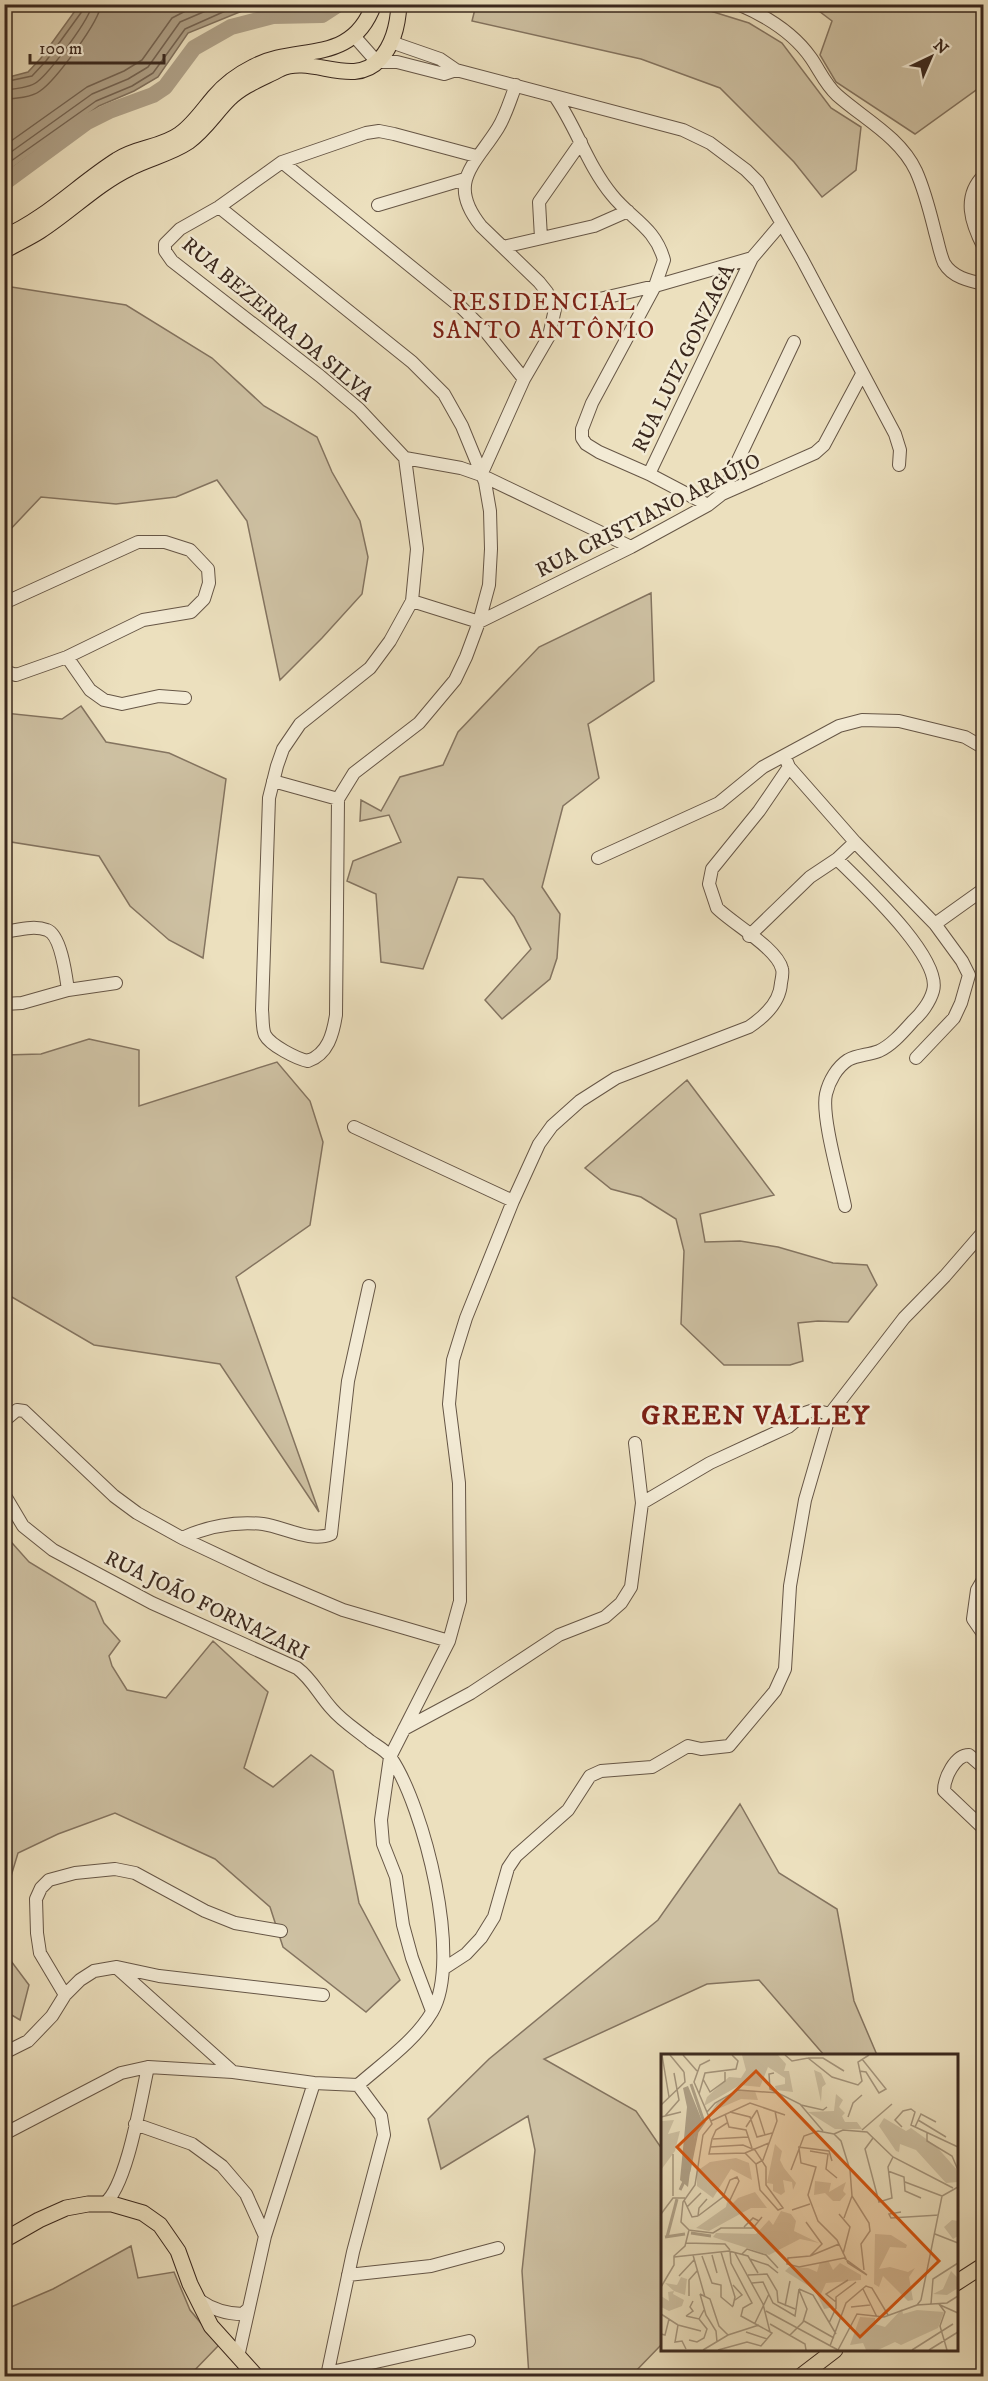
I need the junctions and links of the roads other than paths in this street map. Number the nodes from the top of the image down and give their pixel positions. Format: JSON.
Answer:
{"nodes":[{"id":1,"x":374,"y":4,"type":"edge"},
{"id":2,"x":399,"y":4,"type":"edge"},
{"id":3,"x":738,"y":4,"type":"edge"},
{"id":4,"x":354,"y":36,"type":"junction"},
{"id":5,"x":391,"y":42,"type":"junction"},
{"id":6,"x":420,"y":53,"type":"junction"},
{"id":7,"x":377,"y":62,"type":"junction"},
{"id":8,"x":418,"y":67,"type":"junction"},
{"id":9,"x":456,"y":70,"type":"junction"},
{"id":10,"x":516,"y":85,"type":"junction"},
{"id":11,"x":556,"y":98,"type":"junction"},
{"id":12,"x":581,"y":142,"type":"junction"},
{"id":13,"x":476,"y":156,"type":"junction"},
{"id":14,"x":282,"y":162,"type":"junction"},
{"id":15,"x":984,"y":175,"type":"edge"},
{"id":16,"x":465,"y":179,"type":"junction"},
{"id":17,"x":378,"y":205,"type":"dead end"},
{"id":18,"x":219,"y":207,"type":"junction"},
{"id":19,"x":628,"y":211,"type":"junction"},
{"id":20,"x":781,"y":224,"type":"junction"},
{"id":21,"x":4,"y":237,"type":"edge"},
{"id":22,"x":541,"y":238,"type":"junction"},
{"id":23,"x":503,"y":247,"type":"junction"},
{"id":24,"x":984,"y":248,"type":"edge"},
{"id":25,"x":4,"y":250,"type":"edge"},
{"id":26,"x":752,"y":258,"type":"junction"},
{"id":27,"x":984,"y":284,"type":"edge"},
{"id":28,"x":656,"y":286,"type":"junction"},
{"id":29,"x":578,"y":304,"type":"dead end"},
{"id":30,"x":794,"y":342,"type":"dead end"},
{"id":31,"x":862,"y":374,"type":"junction"},
{"id":32,"x":524,"y":379,"type":"junction"},
{"id":33,"x":405,"y":458,"type":"junction"},
{"id":34,"x":899,"y":465,"type":"dead end"},
{"id":35,"x":649,"y":474,"type":"junction"},
{"id":36,"x":480,"y":475,"type":"junction"},
{"id":37,"x":722,"y":494,"type":"junction"},
{"id":38,"x":708,"y":505,"type":"junction"},
{"id":39,"x":631,"y":547,"type":"junction"},
{"id":40,"x":412,"y":601,"type":"junction"},
{"id":41,"x":4,"y":603,"type":"edge"},
{"id":42,"x":479,"y":622,"type":"junction"},
{"id":43,"x":68,"y":657,"type":"junction"},
{"id":44,"x":4,"y":671,"type":"edge"},
{"id":45,"x":185,"y":698,"type":"dead end"},
{"id":46,"x":984,"y":748,"type":"edge"},
{"id":47,"x":787,"y":761,"type":"junction"},
{"id":48,"x":273,"y":781,"type":"junction"},
{"id":49,"x":338,"y":799,"type":"junction"},
{"id":50,"x":855,"y":842,"type":"junction"},
{"id":51,"x":598,"y":858,"type":"dead end"},
{"id":52,"x":837,"y":859,"type":"junction"},
{"id":53,"x":984,"y":889,"type":"edge"},
{"id":54,"x":935,"y":924,"type":"junction"},
{"id":55,"x":4,"y":932,"type":"edge"},
{"id":56,"x":750,"y":936,"type":"junction"},
{"id":57,"x":116,"y":983,"type":"dead end"},
{"id":58,"x":68,"y":990,"type":"junction"},
{"id":59,"x":4,"y":1004,"type":"edge"},
{"id":60,"x":916,"y":1058,"type":"dead end"},
{"id":61,"x":354,"y":1127,"type":"dead end"},
{"id":62,"x":513,"y":1200,"type":"junction"},
{"id":63,"x":845,"y":1206,"type":"dead end"},
{"id":64,"x":984,"y":1231,"type":"edge"},
{"id":65,"x":369,"y":1286,"type":"dead end"},
{"id":66,"x":830,"y":1414,"type":"junction"},
{"id":67,"x":4,"y":1421,"type":"edge"},
{"id":68,"x":635,"y":1443,"type":"dead end"},
{"id":69,"x":4,"y":1494,"type":"edge"},
{"id":70,"x":642,"y":1503,"type":"junction"},
{"id":71,"x":182,"y":1538,"type":"junction"},
{"id":72,"x":984,"y":1578,"type":"edge"},
{"id":73,"x":984,"y":1635,"type":"edge"},
{"id":74,"x":449,"y":1641,"type":"junction"},
{"id":75,"x":404,"y":1729,"type":"junction"},
{"id":76,"x":390,"y":1757,"type":"junction"},
{"id":77,"x":984,"y":1768,"type":"edge"},
{"id":78,"x":984,"y":1828,"type":"edge"},
{"id":79,"x":281,"y":1930,"type":"dead end"},
{"id":80,"x":117,"y":1967,"type":"junction"},
{"id":81,"x":443,"y":1969,"type":"junction"},
{"id":82,"x":65,"y":1995,"type":"junction"},
{"id":83,"x":323,"y":1995,"type":"dead end"},
{"id":84,"x":432,"y":2012,"type":"junction"},
{"id":85,"x":4,"y":2053,"type":"edge"},
{"id":86,"x":148,"y":2067,"type":"junction"},
{"id":87,"x":233,"y":2072,"type":"junction"},
{"id":88,"x":314,"y":2083,"type":"junction"},
{"id":89,"x":358,"y":2085,"type":"junction"},
{"id":90,"x":135,"y":2124,"type":"junction"},
{"id":91,"x":4,"y":2134,"type":"edge"},
{"id":92,"x":118,"y":2186,"type":"junction"},
{"id":93,"x":104,"y":2204,"type":"junction"},
{"id":94,"x":124,"y":2207,"type":"junction"},
{"id":95,"x":265,"y":2236,"type":"junction"},
{"id":96,"x":4,"y":2240,"type":"edge"},
{"id":97,"x":498,"y":2248,"type":"dead end"},
{"id":98,"x":984,"y":2265,"type":"edge"},
{"id":99,"x":348,"y":2275,"type":"junction"},
{"id":100,"x":958,"y":2282,"type":"edge"},
{"id":101,"x":196,"y":2298,"type":"junction"},
{"id":102,"x":249,"y":2308,"type":"junction"},
{"id":103,"x":469,"y":2341,"type":"dead end"},
{"id":104,"x":832,"y":2351,"type":"edge"},
{"id":105,"x":238,"y":2357,"type":"junction"},
{"id":106,"x":327,"y":2375,"type":"edge"},
{"id":107,"x":256,"y":2376,"type":"edge"},
{"id":108,"x":801,"y":2376,"type":"edge"}],
"edges":[{"from":1,"to":4,"type":"main road"},
{"from":2,"to":5,"type":"main road"},
{"from":3,"to":27,"type":"street"},
{"from":4,"to":7,"type":"street"},
{"from":4,"to":21,"type":"main road"},
{"from":5,"to":6,"type":"street"},
{"from":5,"to":7,"type":"main road"},
{"from":6,"to":8,"type":"street"},
{"from":6,"to":9,"type":"street"},
{"from":7,"to":8,"type":"street"},
{"from":7,"to":25,"type":"main road"},
{"from":8,"to":9,"type":"street"},
{"from":9,"to":10,"type":"street"},
{"from":10,"to":11,"type":"street"},
{"from":10,"to":13,"type":"street"},
{"from":11,"to":12,"type":"street"},
{"from":11,"to":20,"type":"street"},
{"from":12,"to":19,"type":"street"},
{"from":12,"to":22,"type":"street"},
{"from":13,"to":14,"type":"street"},
{"from":13,"to":16,"type":"street"},
{"from":14,"to":18,"type":"street"},
{"from":14,"to":32,"type":"street"},
{"from":15,"to":24,"type":"street"},
{"from":16,"to":17,"type":"street"},
{"from":16,"to":23,"type":"street"},
{"from":18,"to":33,"type":"street","name":"RUA BEZERRA DA SILVA"},
{"from":18,"to":36,"type":"street"},
{"from":19,"to":22,"type":"street"},
{"from":19,"to":28,"type":"street"},
{"from":20,"to":26,"type":"street","name":"RUA LUIZ GONZAGA"},
{"from":20,"to":31,"type":"street"},
{"from":22,"to":23,"type":"street"},
{"from":23,"to":32,"type":"street"},
{"from":26,"to":28,"type":"street"},
{"from":26,"to":35,"type":"street","name":"RUA LUIZ GONZAGA"},
{"from":28,"to":29,"type":"street"},
{"from":28,"to":35,"type":"street"},
{"from":30,"to":37,"type":"street"},
{"from":31,"to":34,"type":"street"},
{"from":31,"to":37,"type":"street","name":"RUA CRISTIANO ARAÚJO"},
{"from":32,"to":36,"type":"street"},
{"from":33,"to":36,"type":"street"},
{"from":33,"to":40,"type":"street"},
{"from":35,"to":38,"type":"street"},
{"from":36,"to":39,"type":"street"},
{"from":36,"to":42,"type":"street"},
{"from":37,"to":38,"type":"street","name":"RUA CRISTIANO ARAÚJO"},
{"from":38,"to":39,"type":"street","name":"RUA CRISTIANO ARAÚJO"},
{"from":39,"to":42,"type":"street","name":"RUA CRISTIANO ARAÚJO"},
{"from":40,"to":42,"type":"street"},
{"from":40,"to":48,"type":"street"},
{"from":41,"to":43,"type":"street"},
{"from":42,"to":49,"type":"street"},
{"from":43,"to":44,"type":"street"},
{"from":43,"to":45,"type":"street"},
{"from":46,"to":47,"type":"street"},
{"from":47,"to":50,"type":"street"},
{"from":47,"to":51,"type":"street"},
{"from":47,"to":56,"type":"street"},
{"from":48,"to":49,"type":"street"},
{"from":48,"to":49,"type":"street"},
{"from":50,"to":52,"type":"street"},
{"from":50,"to":54,"type":"street"},
{"from":52,"to":56,"type":"street"},
{"from":52,"to":63,"type":"street"},
{"from":53,"to":54,"type":"street"},
{"from":54,"to":60,"type":"street"},
{"from":55,"to":58,"type":"street"},
{"from":56,"to":62,"type":"street"},
{"from":57,"to":58,"type":"street"},
{"from":58,"to":59,"type":"street"},
{"from":61,"to":62,"type":"street"},
{"from":62,"to":74,"type":"street"},
{"from":64,"to":66,"type":"street"},
{"from":65,"to":71,"type":"street"},
{"from":66,"to":70,"type":"street"},
{"from":66,"to":81,"type":"street"},
{"from":67,"to":71,"type":"street"},
{"from":68,"to":70,"type":"street"},
{"from":69,"to":76,"type":"street","name":"RUA JOÃO FORNAZARI"},
{"from":70,"to":75,"type":"street"},
{"from":71,"to":74,"type":"street"},
{"from":72,"to":73,"type":"street"},
{"from":74,"to":75,"type":"street"},
{"from":75,"to":76,"type":"street"},
{"from":76,"to":81,"type":"street"},
{"from":76,"to":84,"type":"street"},
{"from":77,"to":78,"type":"street"},
{"from":79,"to":82,"type":"street"},
{"from":80,"to":82,"type":"street"},
{"from":80,"to":83,"type":"street"},
{"from":80,"to":87,"type":"street"},
{"from":81,"to":84,"type":"street"},
{"from":82,"to":85,"type":"street"},
{"from":84,"to":89,"type":"street"},
{"from":86,"to":87,"type":"street"},
{"from":86,"to":90,"type":"street"},
{"from":86,"to":91,"type":"street"},
{"from":87,"to":88,"type":"street"},
{"from":88,"to":89,"type":"street"},
{"from":88,"to":95,"type":"street"},
{"from":89,"to":99,"type":"street"},
{"from":90,"to":92,"type":"street"},
{"from":90,"to":95,"type":"street"},
{"from":92,"to":93,"type":"street"},
{"from":92,"to":94,"type":"street"},
{"from":93,"to":94,"type":"main road"},
{"from":93,"to":96,"type":"main road"},
{"from":94,"to":101,"type":"main road"},
{"from":95,"to":102,"type":"street"},
{"from":97,"to":99,"type":"street"},
{"from":98,"to":100,"type":"main road"},
{"from":99,"to":106,"type":"street"},
{"from":101,"to":102,"type":"street"},
{"from":101,"to":105,"type":"main road"},
{"from":102,"to":105,"type":"street"},
{"from":103,"to":106,"type":"street"},
{"from":104,"to":108,"type":"main road"},
{"from":105,"to":107,"type":"main road"}]}
